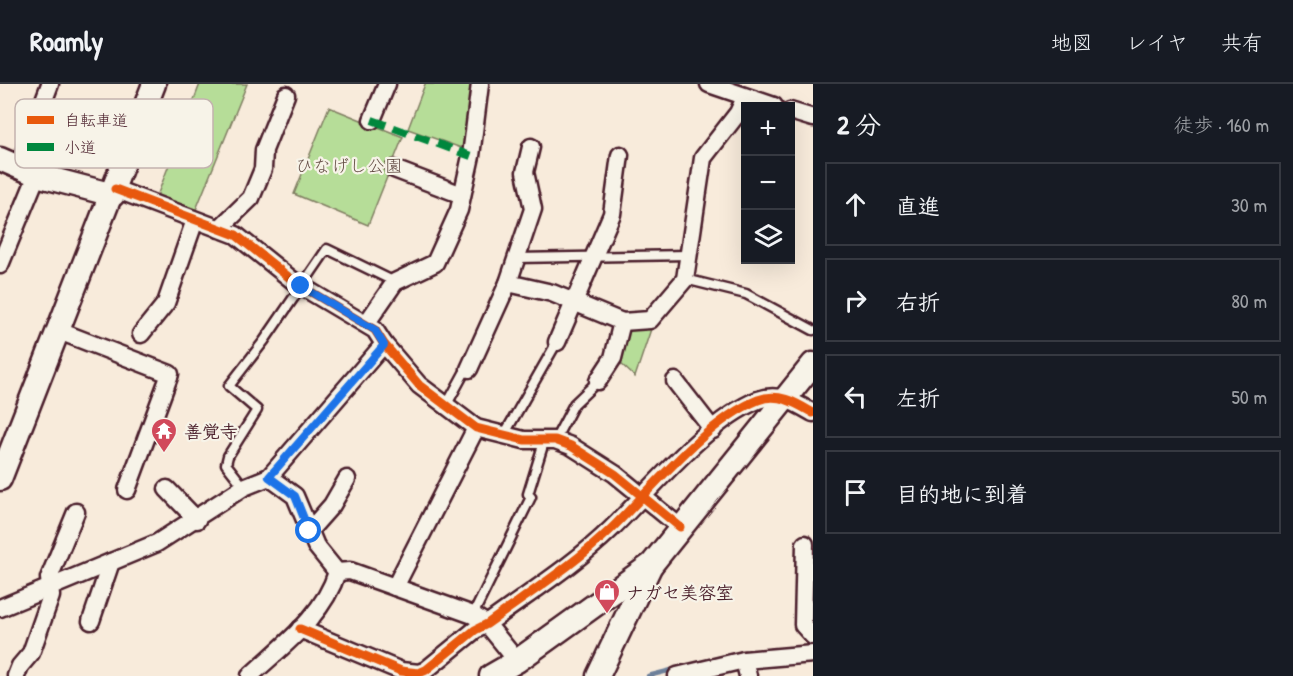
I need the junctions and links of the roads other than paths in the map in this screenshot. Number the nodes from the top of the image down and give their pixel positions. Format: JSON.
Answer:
{"nodes":[{"id":1,"x":50,"y":84,"type":"edge"},
{"id":2,"x":154,"y":84,"type":"edge"},
{"id":3,"x":387,"y":84,"type":"edge"},
{"id":4,"x":480,"y":84,"type":"edge"},
{"id":5,"x":709,"y":84,"type":"edge"},
{"id":6,"x":286,"y":95,"type":"dead end"},
{"id":7,"x":746,"y":98,"type":"junction"},
{"id":8,"x":44,"y":99,"type":"edge"},
{"id":9,"x":148,"y":99,"type":"edge"},
{"id":10,"x":760,"y":102,"type":"edge"},
{"id":11,"x":795,"y":113,"type":"edge"},
{"id":12,"x":813,"y":118,"type":"edge"},
{"id":13,"x":372,"y":120,"type":"dead end"},
{"id":14,"x":531,"y":147,"type":"dead end"},
{"id":15,"x":620,"y":155,"type":"dead end"},
{"id":16,"x":18,"y":168,"type":"edge"},
{"id":17,"x":123,"y":168,"type":"edge"},
{"id":18,"x":394,"y":169,"type":"dead end"},
{"id":19,"x":114,"y":192,"type":"junction"},
{"id":20,"x":462,"y":195,"type":"junction"},
{"id":21,"x":195,"y":220,"type":"junction"},
{"id":22,"x":219,"y":229,"type":"junction"},
{"id":23,"x":689,"y":255,"type":"junction"},
{"id":24,"x":594,"y":256,"type":"junction"},
{"id":25,"x":516,"y":258,"type":"junction"},
{"id":26,"x":5,"y":264,"type":"edge"},
{"id":27,"x":685,"y":279,"type":"junction"},
{"id":28,"x":395,"y":282,"type":"junction"},
{"id":29,"x":508,"y":283,"type":"junction"},
{"id":30,"x":301,"y":286,"type":"junction"},
{"id":31,"x":574,"y":302,"type":"junction"},
{"id":32,"x":622,"y":322,"type":"junction"},
{"id":33,"x":366,"y":324,"type":"junction"},
{"id":34,"x":813,"y":330,"type":"edge"},
{"id":35,"x":59,"y":332,"type":"junction"},
{"id":36,"x":141,"y":334,"type":"dead end"},
{"id":37,"x":557,"y":342,"type":"joint"},
{"id":38,"x":384,"y":345,"type":"junction"},
{"id":39,"x":478,"y":361,"type":"joint"},
{"id":40,"x":813,"y":364,"type":"edge"},
{"id":41,"x":598,"y":381,"type":"joint"},
{"id":42,"x":675,"y":381,"type":"dead end"},
{"id":43,"x":785,"y":398,"type":"junction"},
{"id":44,"x":446,"y":406,"type":"junction"},
{"id":45,"x":813,"y":413,"type":"edge"},
{"id":46,"x":476,"y":428,"type":"junction"},
{"id":47,"x":714,"y":430,"type":"junction"},
{"id":48,"x":504,"y":435,"type":"junction"},
{"id":49,"x":549,"y":441,"type":"junction"},
{"id":50,"x":269,"y":477,"type":"junction"},
{"id":51,"x":0,"y":479,"type":"edge"},
{"id":52,"x":347,"y":479,"type":"dead end"},
{"id":53,"x":244,"y":487,"type":"junction"},
{"id":54,"x":166,"y":489,"type":"dead end"},
{"id":55,"x":127,"y":490,"type":"dead end"},
{"id":56,"x":642,"y":497,"type":"junction"},
{"id":57,"x":76,"y":512,"type":"dead end"},
{"id":58,"x":197,"y":520,"type":"junction"},
{"id":59,"x":680,"y":527,"type":"junction"},
{"id":60,"x":309,"y":531,"type":"junction"},
{"id":61,"x":805,"y":544,"type":"dead end"},
{"id":62,"x":111,"y":562,"type":"junction"},
{"id":63,"x":652,"y":564,"type":"junction"},
{"id":64,"x":338,"y":572,"type":"junction"},
{"id":65,"x":51,"y":587,"type":"junction"},
{"id":66,"x":395,"y":587,"type":"junction"},
{"id":67,"x":0,"y":608,"type":"edge"},
{"id":68,"x":480,"y":619,"type":"junction"},
{"id":69,"x":91,"y":621,"type":"dead end"},
{"id":70,"x":300,"y":629,"type":"junction"},
{"id":71,"x":813,"y":636,"type":"edge"},
{"id":72,"x":813,"y":654,"type":"edge"},
{"id":73,"x":517,"y":661,"type":"junction"},
{"id":74,"x":746,"y":668,"type":"edge"},
{"id":75,"x":16,"y":676,"type":"edge"},
{"id":76,"x":250,"y":676,"type":"edge"},
{"id":77,"x":491,"y":676,"type":"edge"},
{"id":78,"x":598,"y":676,"type":"edge"},
{"id":79,"x":677,"y":676,"type":"edge"}],
"edges":[{"from":1,"to":8,"type":"street"},
{"from":2,"to":9,"type":"street"},
{"from":3,"to":13,"type":"street"},
{"from":4,"to":20,"type":"street"},
{"from":5,"to":7,"type":"street"},
{"from":6,"to":22,"type":"street"},
{"from":7,"to":10,"type":"street"},
{"from":7,"to":23,"type":"street"},
{"from":11,"to":12,"type":"street"},
{"from":14,"to":25,"type":"street"},
{"from":15,"to":24,"type":"street"},
{"from":16,"to":19,"type":"street"},
{"from":16,"to":26,"type":"street"},
{"from":17,"to":19,"type":"street"},
{"from":18,"to":20,"type":"street"},
{"from":19,"to":21,"type":"street"},
{"from":19,"to":35,"type":"street"},
{"from":20,"to":28,"type":"street"},
{"from":21,"to":22,"type":"street"},
{"from":21,"to":36,"type":"street"},
{"from":22,"to":30,"type":"street"},
{"from":23,"to":24,"type":"lane"},
{"from":23,"to":27,"type":"street"},
{"from":24,"to":25,"type":"lane"},
{"from":24,"to":31,"type":"street"},
{"from":25,"to":29,"type":"street"},
{"from":27,"to":32,"type":"street"},
{"from":27,"to":34,"type":"lane"},
{"from":28,"to":30,"type":"lane"},
{"from":28,"to":33,"type":"street"},
{"from":29,"to":31,"type":"street"},
{"from":29,"to":39,"type":"street"},
{"from":30,"to":33,"type":"street"},
{"from":30,"to":53,"type":"lane"},
{"from":31,"to":32,"type":"street"},
{"from":31,"to":37,"type":"street"},
{"from":32,"to":41,"type":"street"},
{"from":33,"to":38,"type":"street"},
{"from":35,"to":51,"type":"street"},
{"from":35,"to":55,"type":"street"},
{"from":37,"to":48,"type":"lane"},
{"from":38,"to":44,"type":"street"},
{"from":38,"to":50,"type":"street"},
{"from":39,"to":44,"type":"lane"},
{"from":40,"to":43,"type":"street"},
{"from":41,"to":49,"type":"lane"},
{"from":42,"to":47,"type":"street"},
{"from":43,"to":45,"type":"street"},
{"from":43,"to":47,"type":"street"},
{"from":43,"to":59,"type":"street"},
{"from":44,"to":46,"type":"street"},
{"from":46,"to":48,"type":"street"},
{"from":46,"to":66,"type":"street"},
{"from":47,"to":56,"type":"street"},
{"from":48,"to":49,"type":"street"},
{"from":49,"to":56,"type":"street"},
{"from":49,"to":68,"type":"lane"},
{"from":50,"to":53,"type":"street"},
{"from":50,"to":60,"type":"street"},
{"from":52,"to":60,"type":"street"},
{"from":53,"to":58,"type":"street"},
{"from":54,"to":58,"type":"street"},
{"from":56,"to":59,"type":"street"},
{"from":56,"to":68,"type":"street"},
{"from":57,"to":65,"type":"street"},
{"from":58,"to":62,"type":"street"},
{"from":59,"to":63,"type":"street"},
{"from":60,"to":64,"type":"street"},
{"from":61,"to":71,"type":"street"},
{"from":62,"to":65,"type":"street"},
{"from":62,"to":69,"type":"street"},
{"from":63,"to":73,"type":"street"},
{"from":63,"to":78,"type":"street"},
{"from":64,"to":66,"type":"street"},
{"from":64,"to":70,"type":"street"},
{"from":65,"to":67,"type":"street"},
{"from":65,"to":75,"type":"street"},
{"from":66,"to":68,"type":"street"},
{"from":68,"to":70,"type":"street"},
{"from":68,"to":73,"type":"street"},
{"from":70,"to":76,"type":"street"},
{"from":72,"to":74,"type":"street"},
{"from":73,"to":77,"type":"street"},
{"from":74,"to":79,"type":"street"}]}
